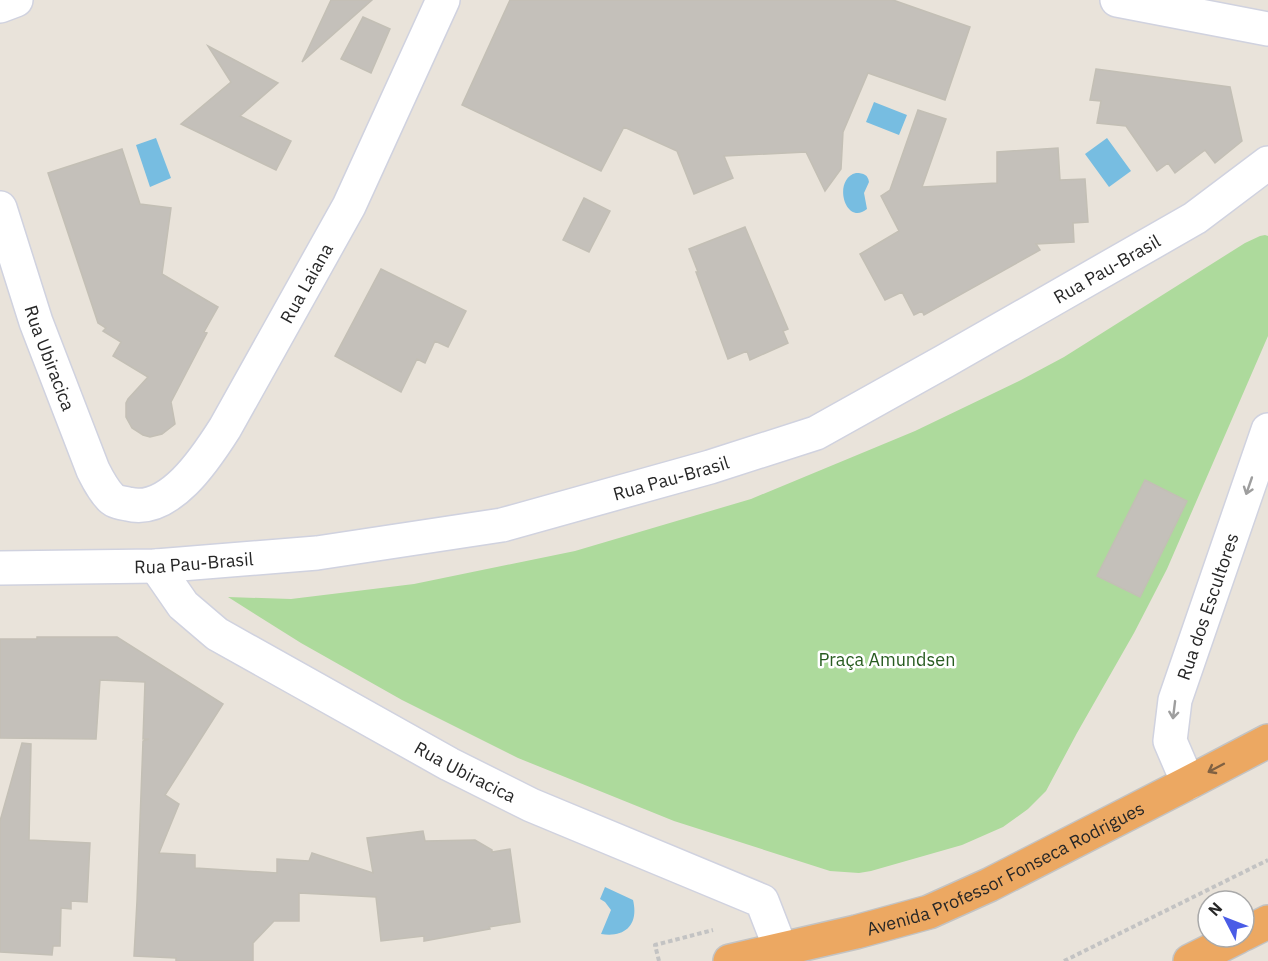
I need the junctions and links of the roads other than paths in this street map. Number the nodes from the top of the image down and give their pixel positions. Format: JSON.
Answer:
{"nodes":[{"id":1,"x":16,"y":0,"type":"edge"},
{"id":2,"x":442,"y":0,"type":"edge"},
{"id":3,"x":1117,"y":0,"type":"edge"},
{"id":4,"x":0,"y":6,"type":"edge"},
{"id":5,"x":1268,"y":29,"type":"edge"},
{"id":6,"x":1268,"y":163,"type":"edge"},
{"id":7,"x":0,"y":207,"type":"edge"},
{"id":8,"x":1268,"y":430,"type":"edge"},
{"id":9,"x":113,"y":500,"type":"joint"},
{"id":10,"x":156,"y":566,"type":"junction"},
{"id":11,"x":0,"y":568,"type":"edge"},
{"id":12,"x":1268,"y":741,"type":"edge"},
{"id":13,"x":1188,"y":783,"type":"junction"},
{"id":14,"x":1214,"y":949,"type":"edge"},
{"id":15,"x":781,"y":950,"type":"junction"},
{"id":16,"x":730,"y":961,"type":"edge"},
{"id":17,"x":1190,"y":961,"type":"edge"}],
"edges":[{"from":1,"to":4,"type":"street"},
{"from":2,"to":9,"type":"street","name":"Rua Laiana"},
{"from":3,"to":5,"type":"street"},
{"from":6,"to":10,"type":"street","name":"Rua Pau-Brasil"},
{"from":7,"to":9,"type":"street","name":"Rua Ubiracica"},
{"from":8,"to":13,"type":"street","name":"Rua dos Escultores","one_way":true},
{"from":10,"to":11,"type":"street","name":"Rua Pau-Brasil"},
{"from":10,"to":15,"type":"street","name":"Rua Ubiracica"},
{"from":12,"to":13,"type":"highway","name":"Avenida Professor Fonseca Rodrigues","one_way":true},
{"from":13,"to":15,"type":"highway","name":"Avenida Professor Fonseca Rodrigues"},
{"from":14,"to":17,"type":"highway"},
{"from":15,"to":16,"type":"highway","name":"Avenida Professor Fonseca Rodrigues"}]}
